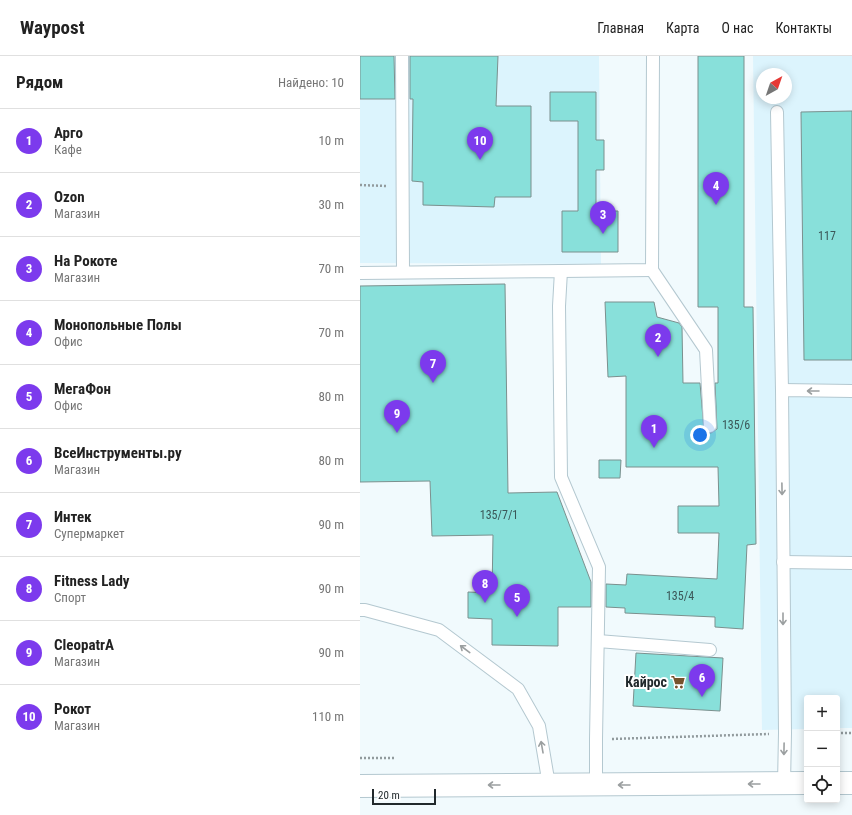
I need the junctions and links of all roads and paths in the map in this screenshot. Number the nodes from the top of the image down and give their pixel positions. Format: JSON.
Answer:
{"nodes":[{"id":1,"x":402,"y":56,"type":"edge"},
{"id":2,"x":653,"y":56,"type":"edge"},
{"id":3,"x":777,"y":112,"type":"dead end"},
{"id":4,"x":360,"y":185,"type":"edge"},
{"id":5,"x":402,"y":187,"type":"junction"},
{"id":6,"x":652,"y":270,"type":"junction"},
{"id":7,"x":561,"y":271,"type":"junction"},
{"id":8,"x":403,"y":272,"type":"junction"},
{"id":9,"x":360,"y":273,"type":"edge"},
{"id":10,"x":782,"y":390,"type":"junction"},
{"id":11,"x":852,"y":391,"type":"edge"},
{"id":12,"x":710,"y":426,"type":"dead end"},
{"id":13,"x":783,"y":562,"type":"junction"},
{"id":14,"x":852,"y":563,"type":"edge"},
{"id":15,"x":360,"y":610,"type":"edge"},
{"id":16,"x":598,"y":641,"type":"junction"},
{"id":17,"x":710,"y":650,"type":"dead end"},
{"id":18,"x":785,"y":733,"type":"junction"},
{"id":19,"x":840,"y":733,"type":"edge"},
{"id":20,"x":852,"y":733,"type":"edge"},
{"id":21,"x":596,"y":739,"type":"junction"},
{"id":22,"x":360,"y":758,"type":"edge"},
{"id":23,"x":394,"y":758,"type":"dead end"},
{"id":24,"x":804,"y":783,"type":"edge"},
{"id":25,"x":840,"y":783,"type":"edge"},
{"id":26,"x":852,"y":783,"type":"edge"},
{"id":27,"x":784,"y":784,"type":"junction"},
{"id":28,"x":549,"y":785,"type":"junction"},
{"id":29,"x":596,"y":785,"type":"junction"},
{"id":30,"x":360,"y":786,"type":"edge"}],
"edges":[{"from":1,"to":5,"type":"lane"},
{"from":2,"to":6,"type":"lane"},
{"from":3,"to":10,"type":"lane"},
{"from":4,"to":5,"type":"path"},
{"from":5,"to":8,"type":"lane"},
{"from":6,"to":7,"type":"lane"},
{"from":6,"to":12,"type":"lane"},
{"from":7,"to":8,"type":"lane"},
{"from":7,"to":16,"type":"lane"},
{"from":8,"to":9,"type":"lane"},
{"from":11,"to":10,"type":"lane","one_way":true},
{"from":10,"to":13,"type":"lane","one_way":true},
{"from":13,"to":14,"type":"lane"},
{"from":13,"to":18,"type":"lane","one_way":true},
{"from":28,"to":15,"type":"lane","one_way":true},
{"from":16,"to":17,"type":"lane"},
{"from":16,"to":21,"type":"lane"},
{"from":18,"to":21,"type":"path"},
{"from":18,"to":27,"type":"lane","one_way":true},
{"from":19,"to":20,"type":"path"},
{"from":21,"to":29,"type":"lane"},
{"from":22,"to":23,"type":"path"},
{"from":24,"to":27,"type":"main road"},
{"from":25,"to":26,"type":"main road"},
{"from":27,"to":29,"type":"main road","one_way":true},
{"from":28,"to":29,"type":"main road"},
{"from":28,"to":30,"type":"main road","one_way":true}]}
